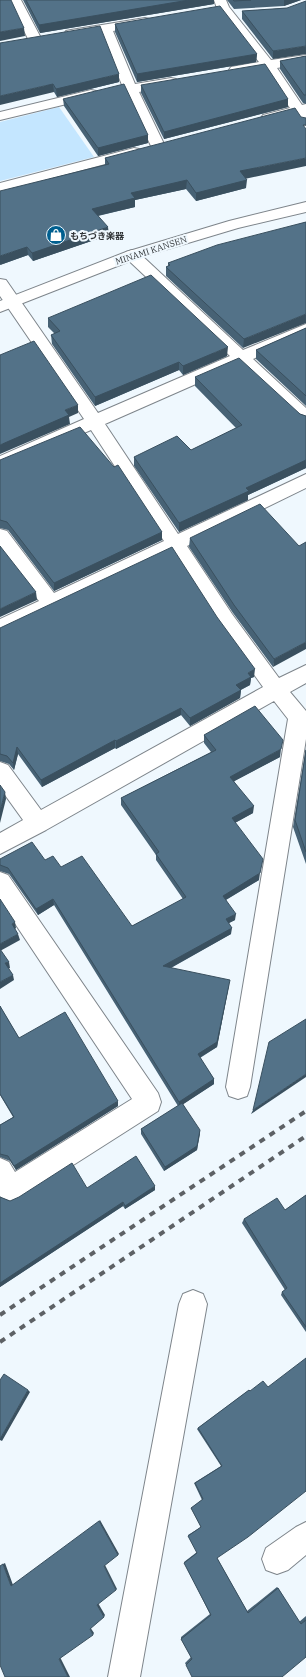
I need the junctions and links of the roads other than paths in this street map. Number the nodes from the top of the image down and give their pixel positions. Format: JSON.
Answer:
{"nodes":[{"id":1,"x":16,"y":0,"type":"edge"},
{"id":2,"x":224,"y":8,"type":"edge"},
{"id":3,"x":208,"y":11,"type":"edge"},
{"id":4,"x":246,"y":14,"type":"edge"},
{"id":5,"x":161,"y":19,"type":"edge"},
{"id":6,"x":106,"y":29,"type":"junction"},
{"id":7,"x":35,"y":40,"type":"junction"},
{"id":8,"x":21,"y":42,"type":"edge"},
{"id":9,"x":306,"y":58,"type":"edge"},
{"id":10,"x":268,"y":65,"type":"junction"},
{"id":11,"x":222,"y":73,"type":"edge"},
{"id":12,"x":184,"y":79,"type":"edge"},
{"id":13,"x":130,"y":87,"type":"junction"},
{"id":14,"x":303,"y":113,"type":"edge"},
{"id":15,"x":0,"y":116,"type":"edge"},
{"id":16,"x":254,"y":122,"type":"edge"},
{"id":17,"x":173,"y":142,"type":"edge"},
{"id":18,"x":158,"y":146,"type":"junction"},
{"id":19,"x":0,"y":188,"type":"edge"},
{"id":20,"x":306,"y":207,"type":"edge"},
{"id":21,"x":132,"y":255,"type":"junction"},
{"id":22,"x":0,"y":284,"type":"edge"},
{"id":23,"x":6,"y":305,"type":"edge"},
{"id":24,"x":306,"y":329,"type":"edge"},
{"id":25,"x":241,"y":357,"type":"junction"},
{"id":26,"x":306,"y":418,"type":"edge"},
{"id":27,"x":95,"y":422,"type":"junction"},
{"id":28,"x":0,"y":463,"type":"edge"},
{"id":29,"x":306,"y":480,"type":"edge"},
{"id":30,"x":0,"y":536,"type":"edge"},
{"id":31,"x":176,"y":544,"type":"junction"},
{"id":32,"x":51,"y":604,"type":"junction"},
{"id":33,"x":0,"y":628,"type":"edge"},
{"id":34,"x":306,"y":673,"type":"edge"},
{"id":35,"x":276,"y":689,"type":"junction"},
{"id":36,"x":302,"y":722,"type":"edge"},
{"id":37,"x":0,"y":771,"type":"edge"},
{"id":38,"x":38,"y":823,"type":"junction"},
{"id":39,"x":0,"y":844,"type":"edge"},
{"id":40,"x":0,"y":882,"type":"edge"},
{"id":41,"x":238,"y":1087,"type":"dead end"},
{"id":42,"x":0,"y":1171,"type":"edge"},
{"id":43,"x":193,"y":1304,"type":"dead end"},
{"id":44,"x":306,"y":1537,"type":"edge"},
{"id":45,"x":277,"y":1559,"type":"dead end"},
{"id":46,"x":124,"y":1677,"type":"edge"}],
"edges":[{"from":1,"to":7,"type":"street"},
{"from":2,"to":3,"type":"street"},
{"from":2,"to":4,"type":"street"},
{"from":2,"to":10,"type":"street"},
{"from":5,"to":6,"type":"street"},
{"from":6,"to":7,"type":"street"},
{"from":6,"to":13,"type":"street"},
{"from":7,"to":8,"type":"street"},
{"from":9,"to":10,"type":"street"},
{"from":10,"to":11,"type":"street"},
{"from":10,"to":14,"type":"street"},
{"from":12,"to":13,"type":"street"},
{"from":13,"to":15,"type":"street"},
{"from":13,"to":18,"type":"street"},
{"from":14,"to":16,"type":"street"},
{"from":17,"to":18,"type":"street"},
{"from":18,"to":19,"type":"street"},
{"from":20,"to":21,"type":"street","name":"MINAMI KANSEN"},
{"from":21,"to":23,"type":"street","name":"MINAMI KANSEN"},
{"from":21,"to":25,"type":"street"},
{"from":22,"to":23,"type":"street"},
{"from":23,"to":27,"type":"street"},
{"from":24,"to":25,"type":"street"},
{"from":25,"to":26,"type":"street"},
{"from":25,"to":27,"type":"street"},
{"from":27,"to":28,"type":"street"},
{"from":27,"to":31,"type":"street"},
{"from":29,"to":31,"type":"street"},
{"from":30,"to":32,"type":"street"},
{"from":31,"to":32,"type":"street"},
{"from":31,"to":35,"type":"street"},
{"from":32,"to":33,"type":"street"},
{"from":34,"to":35,"type":"street"},
{"from":35,"to":36,"type":"street"},
{"from":35,"to":38,"type":"street"},
{"from":36,"to":41,"type":"street"},
{"from":37,"to":38,"type":"street"},
{"from":38,"to":39,"type":"street"},
{"from":40,"to":42,"type":"street"},
{"from":43,"to":46,"type":"street"},
{"from":44,"to":45,"type":"street"}]}
